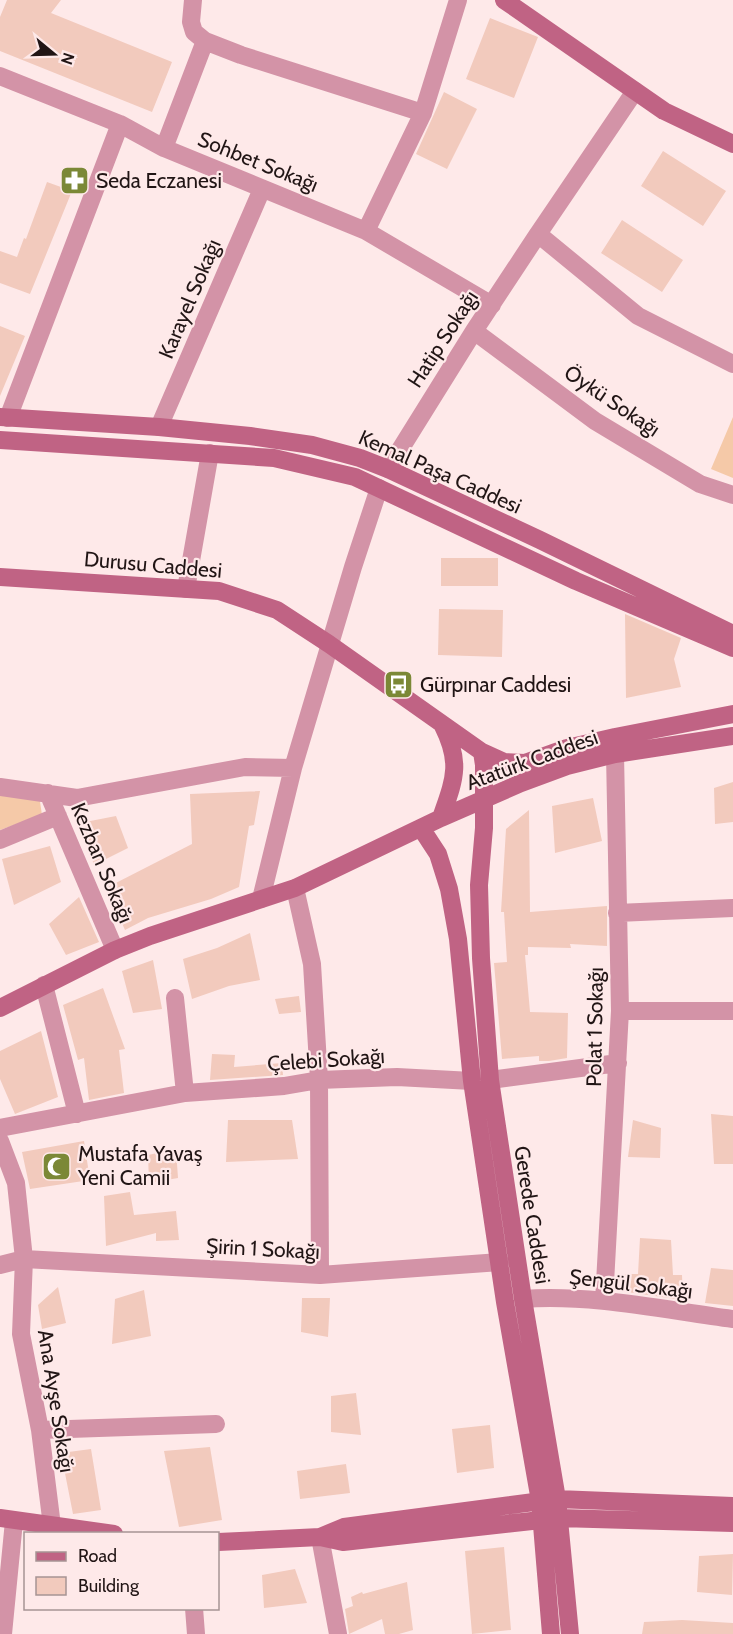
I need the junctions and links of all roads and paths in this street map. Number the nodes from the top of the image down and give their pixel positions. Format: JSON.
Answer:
{"nodes":[{"id":1,"x":194,"y":0,"type":"edge"},
{"id":2,"x":458,"y":0,"type":"edge"},
{"id":3,"x":504,"y":0,"type":"edge"},
{"id":4,"x":205,"y":40,"type":"junction"},
{"id":5,"x":0,"y":76,"type":"edge"},
{"id":6,"x":635,"y":91,"type":"junction"},
{"id":7,"x":423,"y":113,"type":"junction"},
{"id":8,"x":120,"y":124,"type":"junction"},
{"id":9,"x":733,"y":144,"type":"edge"},
{"id":10,"x":164,"y":148,"type":"junction"},
{"id":11,"x":262,"y":189,"type":"junction"},
{"id":12,"x":366,"y":231,"type":"junction"},
{"id":13,"x":538,"y":234,"type":"junction"},
{"id":14,"x":492,"y":305,"type":"junction"},
{"id":15,"x":474,"y":331,"type":"junction"},
{"id":16,"x":733,"y":364,"type":"edge"},
{"id":17,"x":4,"y":417,"type":"edge"},
{"id":18,"x":159,"y":427,"type":"junction"},
{"id":19,"x":0,"y":440,"type":"edge"},
{"id":20,"x":210,"y":453,"type":"junction"},
{"id":21,"x":388,"y":469,"type":"junction"},
{"id":22,"x":379,"y":488,"type":"junction"},
{"id":23,"x":733,"y":495,"type":"edge"},
{"id":24,"x":0,"y":577,"type":"edge"},
{"id":25,"x":186,"y":589,"type":"junction"},
{"id":26,"x":733,"y":634,"type":"edge"},
{"id":27,"x":329,"y":644,"type":"junction"},
{"id":28,"x":733,"y":648,"type":"edge"},
{"id":29,"x":733,"y":714,"type":"edge"},
{"id":30,"x":443,"y":726,"type":"junction"},
{"id":31,"x":733,"y":736,"type":"edge"},
{"id":32,"x":482,"y":752,"type":"junction"},
{"id":33,"x":615,"y":754,"type":"junction"},
{"id":34,"x":293,"y":768,"type":"junction"},
{"id":35,"x":0,"y":787,"type":"edge"},
{"id":36,"x":48,"y":793,"type":"junction"},
{"id":37,"x":484,"y":800,"type":"junction"},
{"id":38,"x":58,"y":816,"type":"junction"},
{"id":39,"x":441,"y":818,"type":"junction"},
{"id":40,"x":421,"y":828,"type":"junction"},
{"id":41,"x":0,"y":840,"type":"edge"},
{"id":42,"x":296,"y":888,"type":"junction"},
{"id":43,"x":261,"y":899,"type":"junction"},
{"id":44,"x":733,"y":908,"type":"edge"},
{"id":45,"x":617,"y":913,"type":"junction"},
{"id":46,"x":115,"y":950,"type":"junction"},
{"id":47,"x":44,"y":985,"type":"junction"},
{"id":48,"x":175,"y":998,"type":"dead end"},
{"id":49,"x":0,"y":1008,"type":"edge"},
{"id":50,"x":621,"y":1011,"type":"junction"},
{"id":51,"x":733,"y":1011,"type":"edge"},
{"id":52,"x":618,"y":1063,"type":"junction"},
{"id":53,"x":319,"y":1080,"type":"junction"},
{"id":54,"x":481,"y":1081,"type":"junction"},
{"id":55,"x":185,"y":1094,"type":"junction"},
{"id":56,"x":77,"y":1113,"type":"junction"},
{"id":57,"x":0,"y":1128,"type":"edge"},
{"id":58,"x":0,"y":1141,"type":"edge"},
{"id":59,"x":24,"y":1259,"type":"junction"},
{"id":60,"x":500,"y":1262,"type":"junction"},
{"id":61,"x":0,"y":1265,"type":"edge"},
{"id":62,"x":320,"y":1275,"type":"junction"},
{"id":63,"x":514,"y":1300,"type":"junction"},
{"id":64,"x":604,"y":1301,"type":"junction"},
{"id":65,"x":733,"y":1319,"type":"edge"},
{"id":66,"x":216,"y":1424,"type":"dead end"},
{"id":67,"x":40,"y":1430,"type":"junction"},
{"id":68,"x":548,"y":1500,"type":"junction"},
{"id":69,"x":733,"y":1506,"type":"edge"},
{"id":70,"x":7,"y":1519,"type":"edge"},
{"id":71,"x":551,"y":1519,"type":"junction"},
{"id":72,"x":733,"y":1523,"type":"edge"},
{"id":73,"x":52,"y":1526,"type":"junction"},
{"id":74,"x":105,"y":1532,"type":"edge"},
{"id":75,"x":321,"y":1537,"type":"junction"},
{"id":76,"x":219,"y":1542,"type":"edge"},
{"id":77,"x":194,"y":1610,"type":"edge"},
{"id":78,"x":3,"y":1634,"type":"edge"},
{"id":79,"x":196,"y":1634,"type":"edge"},
{"id":80,"x":338,"y":1634,"type":"edge"},
{"id":81,"x":551,"y":1634,"type":"edge"},
{"id":82,"x":570,"y":1634,"type":"edge"}],
"edges":[{"from":1,"to":4,"type":"street"},
{"from":2,"to":7,"type":"street"},
{"from":3,"to":6,"type":"street"},
{"from":4,"to":7,"type":"street"},
{"from":4,"to":10,"type":"street"},
{"from":5,"to":8,"type":"street","name":"Sohbet Sokağı"},
{"from":6,"to":9,"type":"street"},
{"from":6,"to":13,"type":"street","name":"Hatip Sokağı"},
{"from":7,"to":12,"type":"street"},
{"from":8,"to":10,"type":"street","name":"Sohbet Sokağı"},
{"from":8,"to":17,"type":"street"},
{"from":10,"to":11,"type":"street","name":"Sohbet Sokağı"},
{"from":11,"to":12,"type":"street","name":"Sohbet Sokağı"},
{"from":11,"to":18,"type":"street","name":"Karayel Sokağı"},
{"from":12,"to":14,"type":"street","name":"Sohbet Sokağı"},
{"from":13,"to":14,"type":"street","name":"Hatip Sokağı"},
{"from":13,"to":16,"type":"street"},
{"from":14,"to":15,"type":"street","name":"Hatip Sokağı"},
{"from":15,"to":21,"type":"street","name":"Hatip Sokağı"},
{"from":15,"to":23,"type":"street","name":"Öykü Sokağı"},
{"from":17,"to":18,"type":"street","name":"Kemal Paşa Caddesi"},
{"from":18,"to":21,"type":"street","name":"Kemal Paşa Caddesi"},
{"from":19,"to":20,"type":"street","name":"Kemal Paşa Caddesi"},
{"from":20,"to":22,"type":"street","name":"Kemal Paşa Caddesi"},
{"from":20,"to":25,"type":"street"},
{"from":21,"to":22,"type":"street"},
{"from":21,"to":26,"type":"street","name":"Kemal Paşa Caddesi"},
{"from":22,"to":27,"type":"street"},
{"from":22,"to":28,"type":"street","name":"Kemal Paşa Caddesi"},
{"from":24,"to":25,"type":"street","name":"Durusu Caddesi"},
{"from":25,"to":27,"type":"street","name":"Durusu Caddesi"},
{"from":27,"to":30,"type":"street","name":"Durusu Caddesi"},
{"from":27,"to":34,"type":"street"},
{"from":29,"to":32,"type":"street","name":"Atatürk Caddesi"},
{"from":30,"to":32,"type":"street","name":"Atatürk Caddesi"},
{"from":30,"to":39,"type":"street"},
{"from":31,"to":33,"type":"street","name":"Atatürk Caddesi"},
{"from":32,"to":37,"type":"street","name":"Gerede Caddesi"},
{"from":33,"to":37,"type":"street","name":"Atatürk Caddesi"},
{"from":33,"to":45,"type":"street","name":"Polat 1 Sokağı"},
{"from":34,"to":36,"type":"street"},
{"from":34,"to":43,"type":"street"},
{"from":35,"to":36,"type":"street"},
{"from":36,"to":38,"type":"street","name":"Kezban Sokağı"},
{"from":37,"to":39,"type":"street","name":"Atatürk Caddesi"},
{"from":37,"to":54,"type":"street","name":"Gerede Caddesi"},
{"from":38,"to":41,"type":"street"},
{"from":38,"to":46,"type":"street","name":"Kezban Sokağı"},
{"from":39,"to":40,"type":"street","name":"Atatürk Caddesi"},
{"from":40,"to":42,"type":"street"},
{"from":40,"to":54,"type":"street","name":"Gerede Caddesi"},
{"from":42,"to":43,"type":"street"},
{"from":42,"to":53,"type":"street"},
{"from":43,"to":46,"type":"street"},
{"from":44,"to":45,"type":"street"},
{"from":45,"to":50,"type":"street","name":"Polat 1 Sokağı"},
{"from":46,"to":47,"type":"street"},
{"from":47,"to":49,"type":"street"},
{"from":47,"to":56,"type":"street"},
{"from":48,"to":55,"type":"street"},
{"from":50,"to":51,"type":"street"},
{"from":50,"to":52,"type":"street","name":"Polat 1 Sokağı"},
{"from":52,"to":54,"type":"street","name":"Çelebi Sokağı"},
{"from":52,"to":64,"type":"street","name":"Polat 1 Sokağı"},
{"from":53,"to":54,"type":"street","name":"Çelebi Sokağı"},
{"from":53,"to":55,"type":"street","name":"Çelebi Sokağı"},
{"from":53,"to":62,"type":"street"},
{"from":54,"to":60,"type":"street","name":"Gerede Caddesi"},
{"from":54,"to":63,"type":"street","name":"Gerede Caddesi"},
{"from":55,"to":56,"type":"street","name":"Çelebi Sokağı"},
{"from":56,"to":57,"type":"street","name":"Çelebi Sokağı"},
{"from":58,"to":59,"type":"street","name":"Ana Ayşe Sokağı"},
{"from":59,"to":61,"type":"street","name":"Şirin 1 Sokağı"},
{"from":59,"to":62,"type":"street","name":"Şirin 1 Sokağı"},
{"from":59,"to":67,"type":"street","name":"Ana Ayşe Sokağı"},
{"from":60,"to":62,"type":"street","name":"Şirin 1 Sokağı"},
{"from":60,"to":63,"type":"street","name":"Gerede Caddesi"},
{"from":63,"to":64,"type":"street","name":"Şengül Sokağı"},
{"from":63,"to":68,"type":"street","name":"Gerede Caddesi"},
{"from":64,"to":65,"type":"street","name":"Şengül Sokağı"},
{"from":66,"to":67,"type":"street"},
{"from":67,"to":73,"type":"street","name":"Ana Ayşe Sokağı"},
{"from":68,"to":69,"type":"street"},
{"from":68,"to":71,"type":"street","name":"Gerede Caddesi"},
{"from":68,"to":75,"type":"street"},
{"from":70,"to":73,"type":"street"},
{"from":70,"to":78,"type":"street"},
{"from":71,"to":72,"type":"street"},
{"from":71,"to":75,"type":"street"},
{"from":71,"to":81,"type":"street","name":"Gerede Caddesi"},
{"from":71,"to":82,"type":"street","name":"Gerede Caddesi"},
{"from":73,"to":74,"type":"street"},
{"from":75,"to":76,"type":"street"},
{"from":75,"to":80,"type":"street"},
{"from":77,"to":79,"type":"street"}]}
